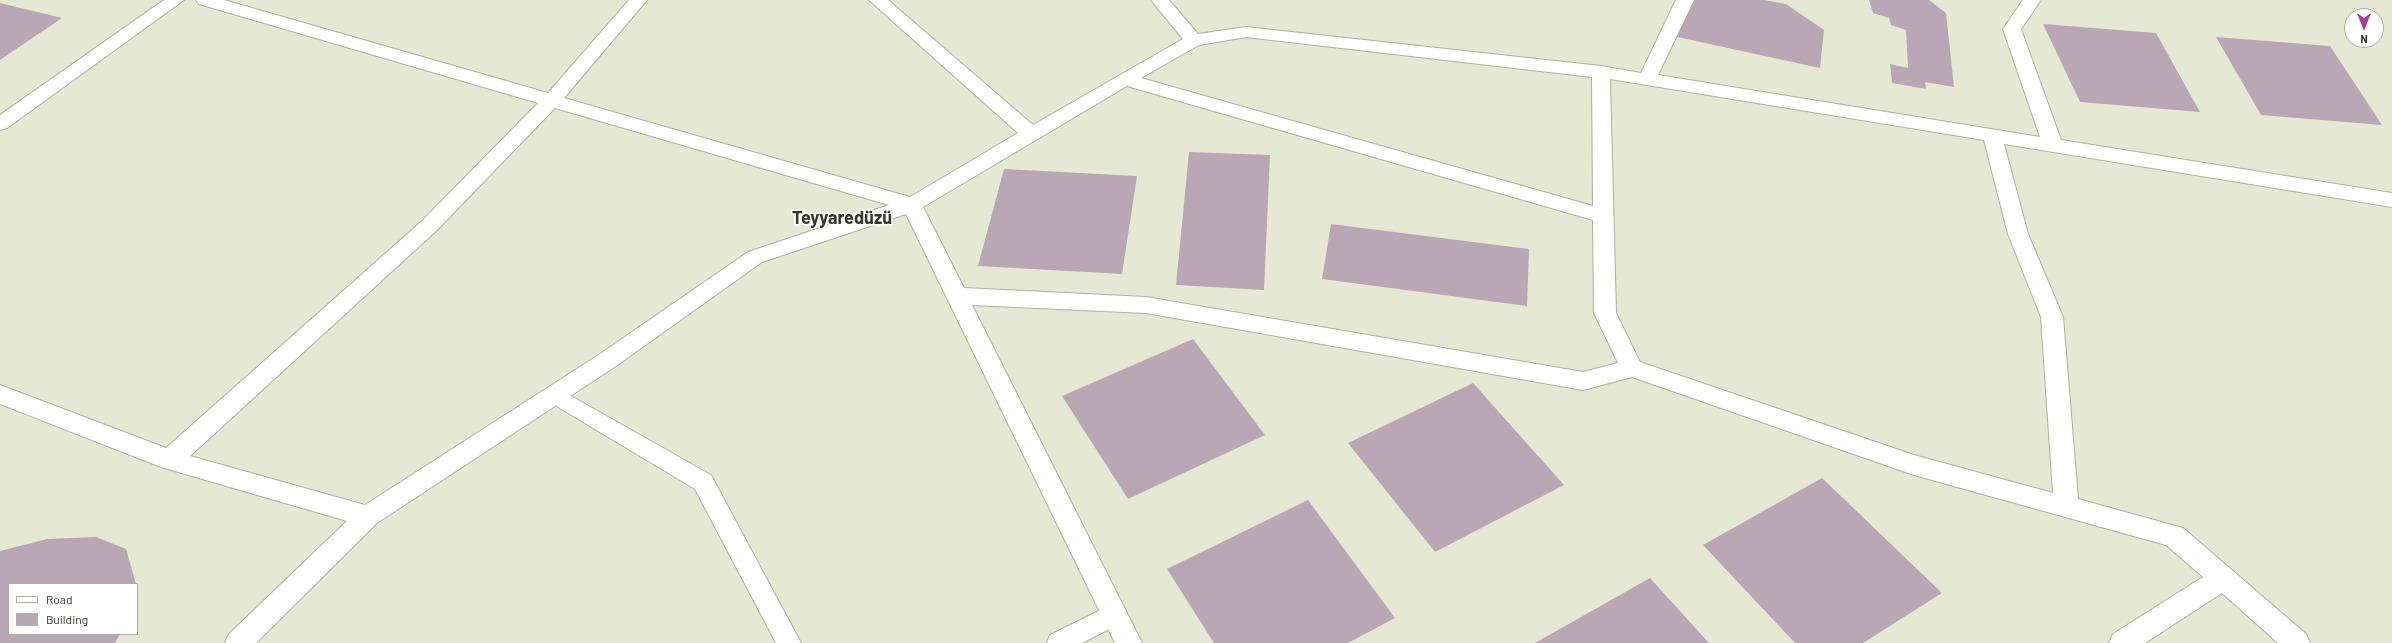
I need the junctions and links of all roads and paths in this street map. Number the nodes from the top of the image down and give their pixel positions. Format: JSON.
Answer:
{"nodes":[{"id":1,"x":175,"y":0,"type":"edge"},
{"id":2,"x":205,"y":0,"type":"edge"},
{"id":3,"x":638,"y":0,"type":"edge"},
{"id":4,"x":878,"y":0,"type":"edge"},
{"id":5,"x":1160,"y":0,"type":"edge"},
{"id":6,"x":1685,"y":0,"type":"edge"},
{"id":7,"x":2032,"y":0,"type":"edge"},
{"id":8,"x":1194,"y":40,"type":"junction"},
{"id":9,"x":1601,"y":72,"type":"junction"},
{"id":10,"x":1125,"y":79,"type":"junction"},
{"id":11,"x":1647,"y":80,"type":"junction"},
{"id":12,"x":551,"y":101,"type":"junction"},
{"id":13,"x":0,"y":124,"type":"edge"},
{"id":14,"x":1031,"y":134,"type":"junction"},
{"id":15,"x":1992,"y":135,"type":"junction"},
{"id":16,"x":2053,"y":145,"type":"junction"},
{"id":17,"x":2392,"y":200,"type":"edge"},
{"id":18,"x":912,"y":205,"type":"junction"},
{"id":19,"x":1603,"y":216,"type":"junction"},
{"id":20,"x":957,"y":296,"type":"junction"},
{"id":21,"x":1632,"y":368,"type":"junction"},
{"id":22,"x":0,"y":394,"type":"edge"},
{"id":23,"x":555,"y":395,"type":"junction"},
{"id":24,"x":169,"y":460,"type":"junction"},
{"id":25,"x":2066,"y":506,"type":"junction"},
{"id":26,"x":368,"y":516,"type":"junction"},
{"id":27,"x":2224,"y":578,"type":"junction"},
{"id":28,"x":1115,"y":614,"type":"junction"},
{"id":29,"x":238,"y":643,"type":"edge"},
{"id":30,"x":789,"y":643,"type":"edge"},
{"id":31,"x":1059,"y":643,"type":"edge"},
{"id":32,"x":1130,"y":643,"type":"edge"},
{"id":33,"x":2122,"y":643,"type":"edge"},
{"id":34,"x":2297,"y":643,"type":"edge"}],
"edges":[{"from":1,"to":13,"type":"street"},
{"from":2,"to":12,"type":"street"},
{"from":3,"to":12,"type":"street"},
{"from":4,"to":14,"type":"street"},
{"from":5,"to":8,"type":"street"},
{"from":6,"to":11,"type":"street"},
{"from":7,"to":16,"type":"street"},
{"from":8,"to":9,"type":"street"},
{"from":8,"to":10,"type":"street"},
{"from":9,"to":11,"type":"street"},
{"from":9,"to":19,"type":"street"},
{"from":10,"to":14,"type":"street"},
{"from":10,"to":19,"type":"street"},
{"from":11,"to":15,"type":"street"},
{"from":12,"to":18,"type":"street"},
{"from":12,"to":24,"type":"street"},
{"from":14,"to":18,"type":"street"},
{"from":15,"to":16,"type":"street"},
{"from":15,"to":25,"type":"street"},
{"from":16,"to":17,"type":"street"},
{"from":18,"to":20,"type":"street"},
{"from":18,"to":23,"type":"street"},
{"from":19,"to":21,"type":"street"},
{"from":20,"to":21,"type":"street"},
{"from":20,"to":28,"type":"street"},
{"from":21,"to":25,"type":"street"},
{"from":22,"to":24,"type":"street"},
{"from":23,"to":26,"type":"street"},
{"from":23,"to":30,"type":"lane"},
{"from":24,"to":26,"type":"street"},
{"from":25,"to":27,"type":"street"},
{"from":26,"to":29,"type":"street"},
{"from":27,"to":33,"type":"street"},
{"from":27,"to":34,"type":"street"},
{"from":28,"to":31,"type":"lane"},
{"from":28,"to":32,"type":"street"}]}
